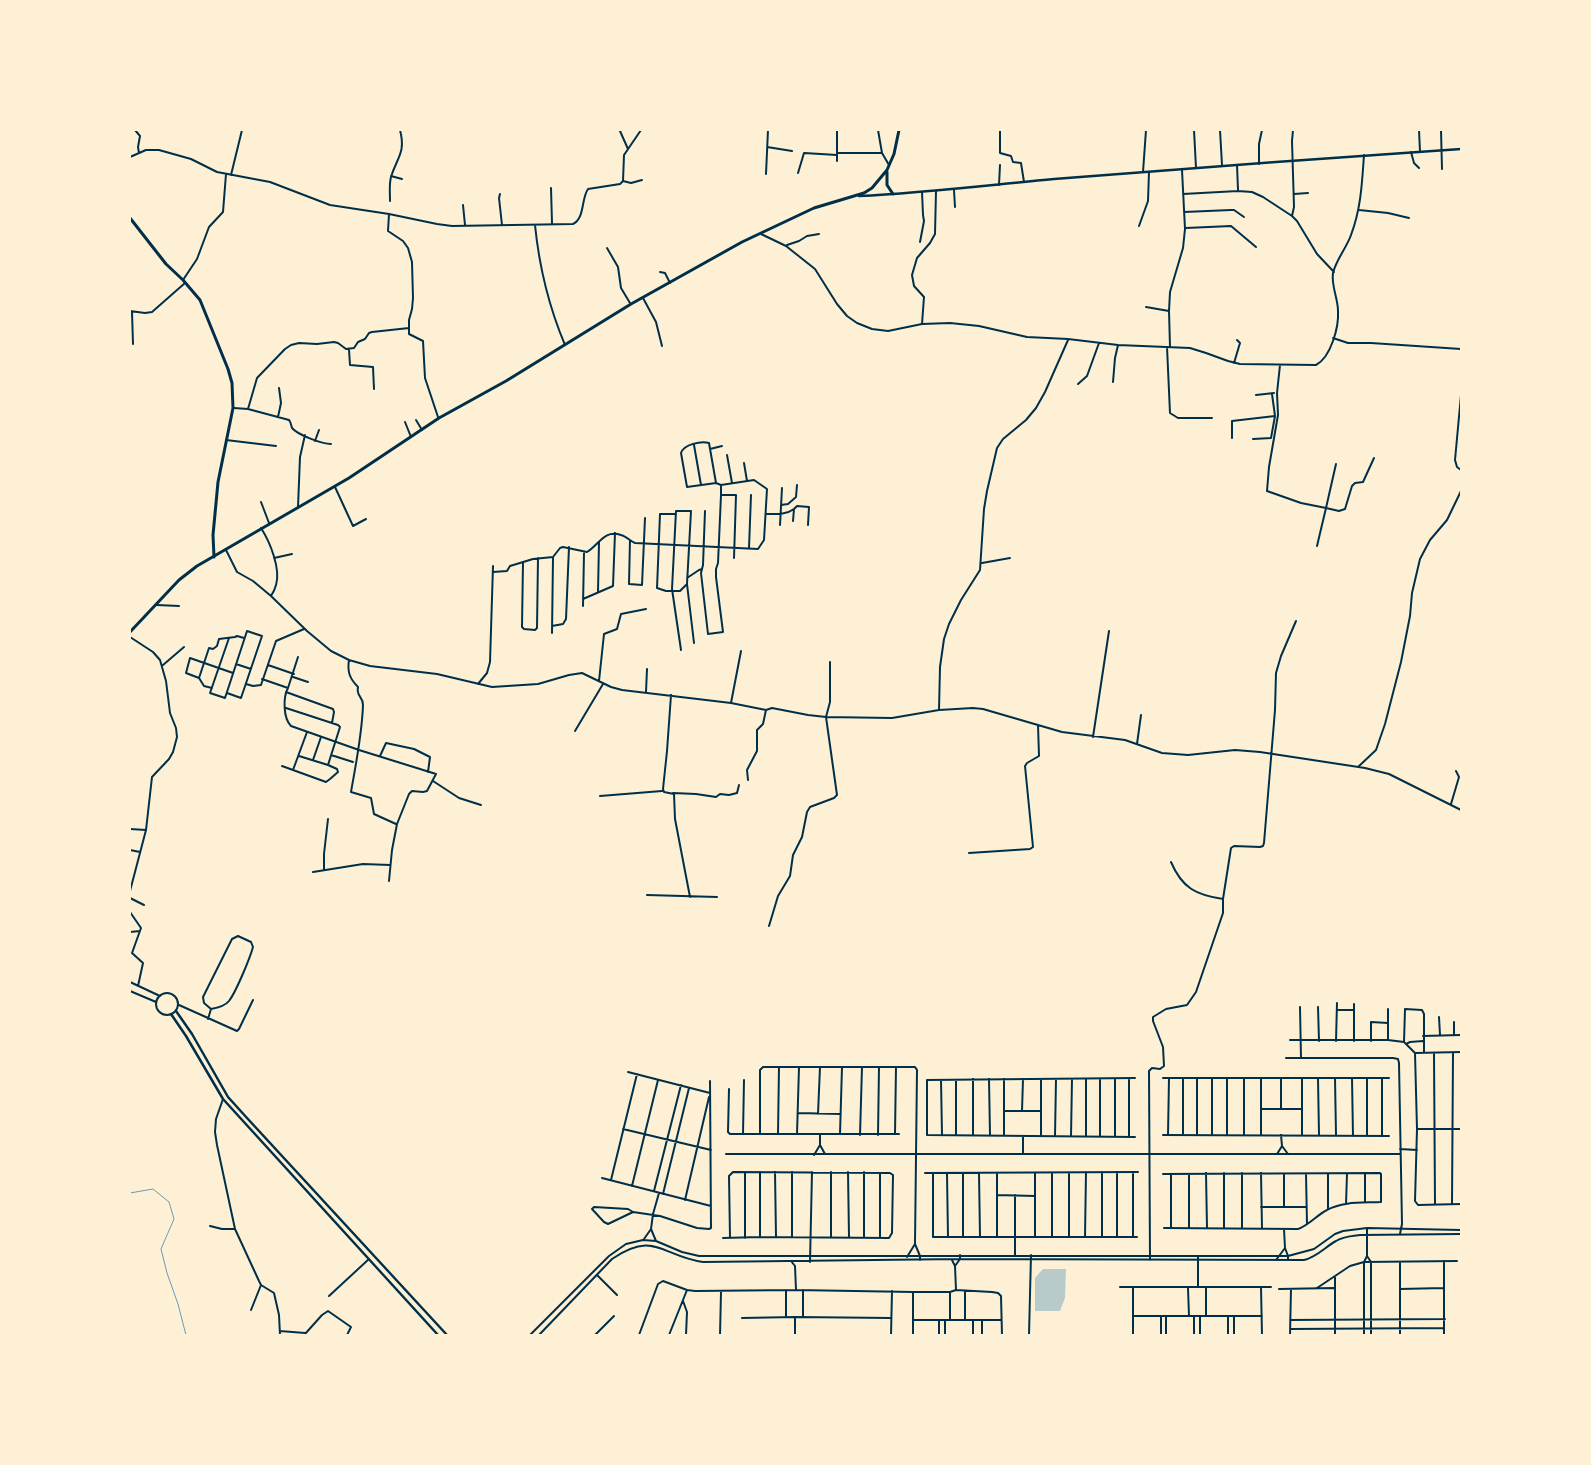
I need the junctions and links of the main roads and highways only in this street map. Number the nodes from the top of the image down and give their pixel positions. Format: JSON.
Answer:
{"nodes":[{"id":1,"x":900,"y":130,"type":"edge"},
{"id":2,"x":887,"y":170,"type":"junction"},
{"id":3,"x":892,"y":194,"type":"road end"},
{"id":4,"x":130,"y":218,"type":"edge"},
{"id":5,"x":214,"y":557,"type":"junction"},
{"id":6,"x":130,"y":632,"type":"edge"}],
"edges":[{"from":1,"to":2,"type":"main road"},
{"from":2,"to":3,"type":"main road"},
{"from":2,"to":5,"type":"main road"},
{"from":4,"to":5,"type":"main road"},
{"from":5,"to":6,"type":"main road"}]}
